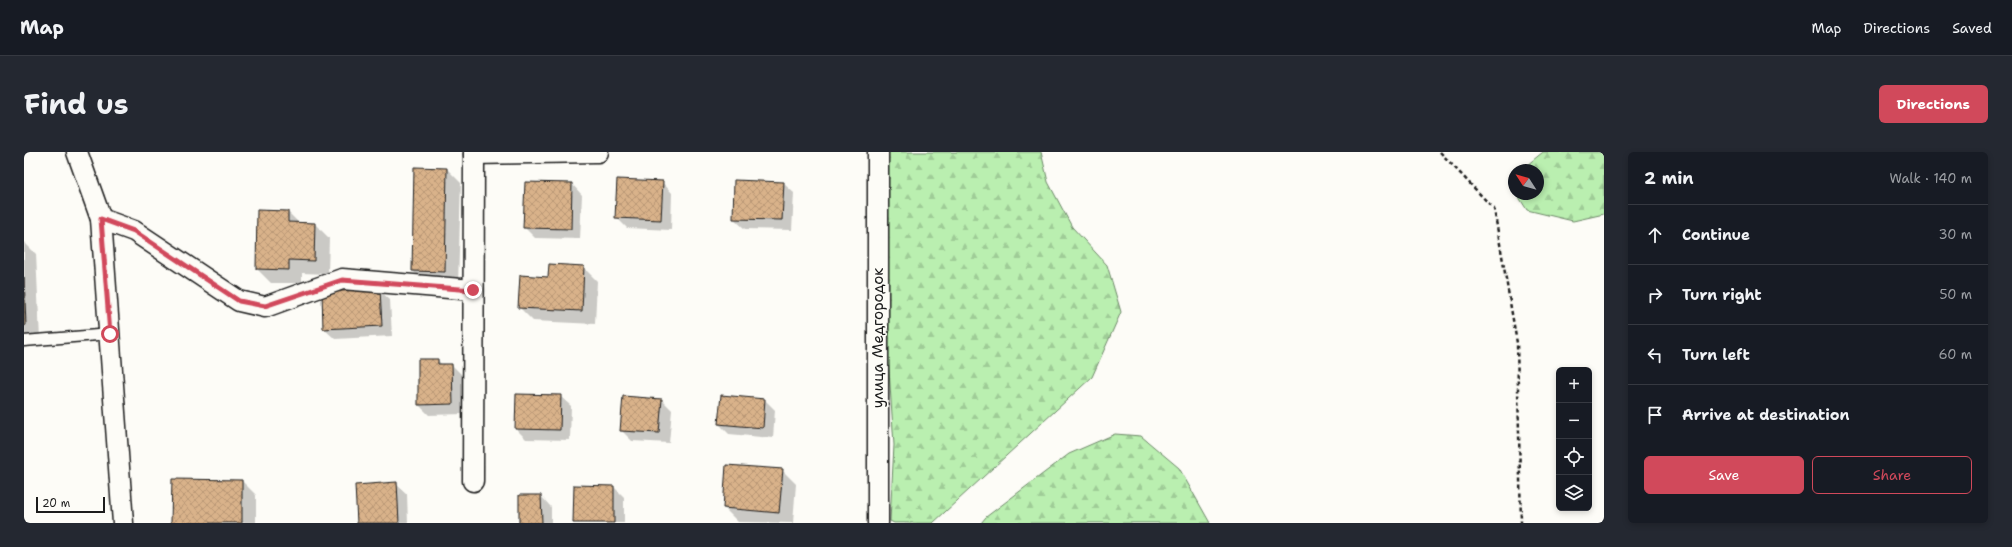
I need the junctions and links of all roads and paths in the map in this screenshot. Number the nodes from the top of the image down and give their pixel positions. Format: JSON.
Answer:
{"nodes":[{"id":1,"x":77,"y":152,"type":"edge"},
{"id":2,"x":598,"y":152,"type":"edge"},
{"id":3,"x":878,"y":152,"type":"edge"},
{"id":4,"x":1440,"y":152,"type":"edge"},
{"id":5,"x":474,"y":153,"type":"edge"},
{"id":6,"x":101,"y":219,"type":"junction"},
{"id":7,"x":473,"y":290,"type":"junction"},
{"id":8,"x":110,"y":334,"type":"junction"},
{"id":9,"x":24,"y":341,"type":"edge"},
{"id":10,"x":473,"y":481,"type":"dead end"},
{"id":11,"x":123,"y":523,"type":"edge"},
{"id":12,"x":878,"y":523,"type":"edge"},
{"id":13,"x":1521,"y":523,"type":"edge"}],
"edges":[{"from":1,"to":6,"type":"street"},
{"from":2,"to":5,"type":"street"},
{"from":3,"to":12,"type":"street","name":"улица Медгородок"},
{"from":4,"to":13,"type":"path"},
{"from":5,"to":7,"type":"street"},
{"from":6,"to":7,"type":"street"},
{"from":6,"to":8,"type":"street"},
{"from":7,"to":10,"type":"street"},
{"from":8,"to":9,"type":"lane"},
{"from":8,"to":11,"type":"street"}]}
